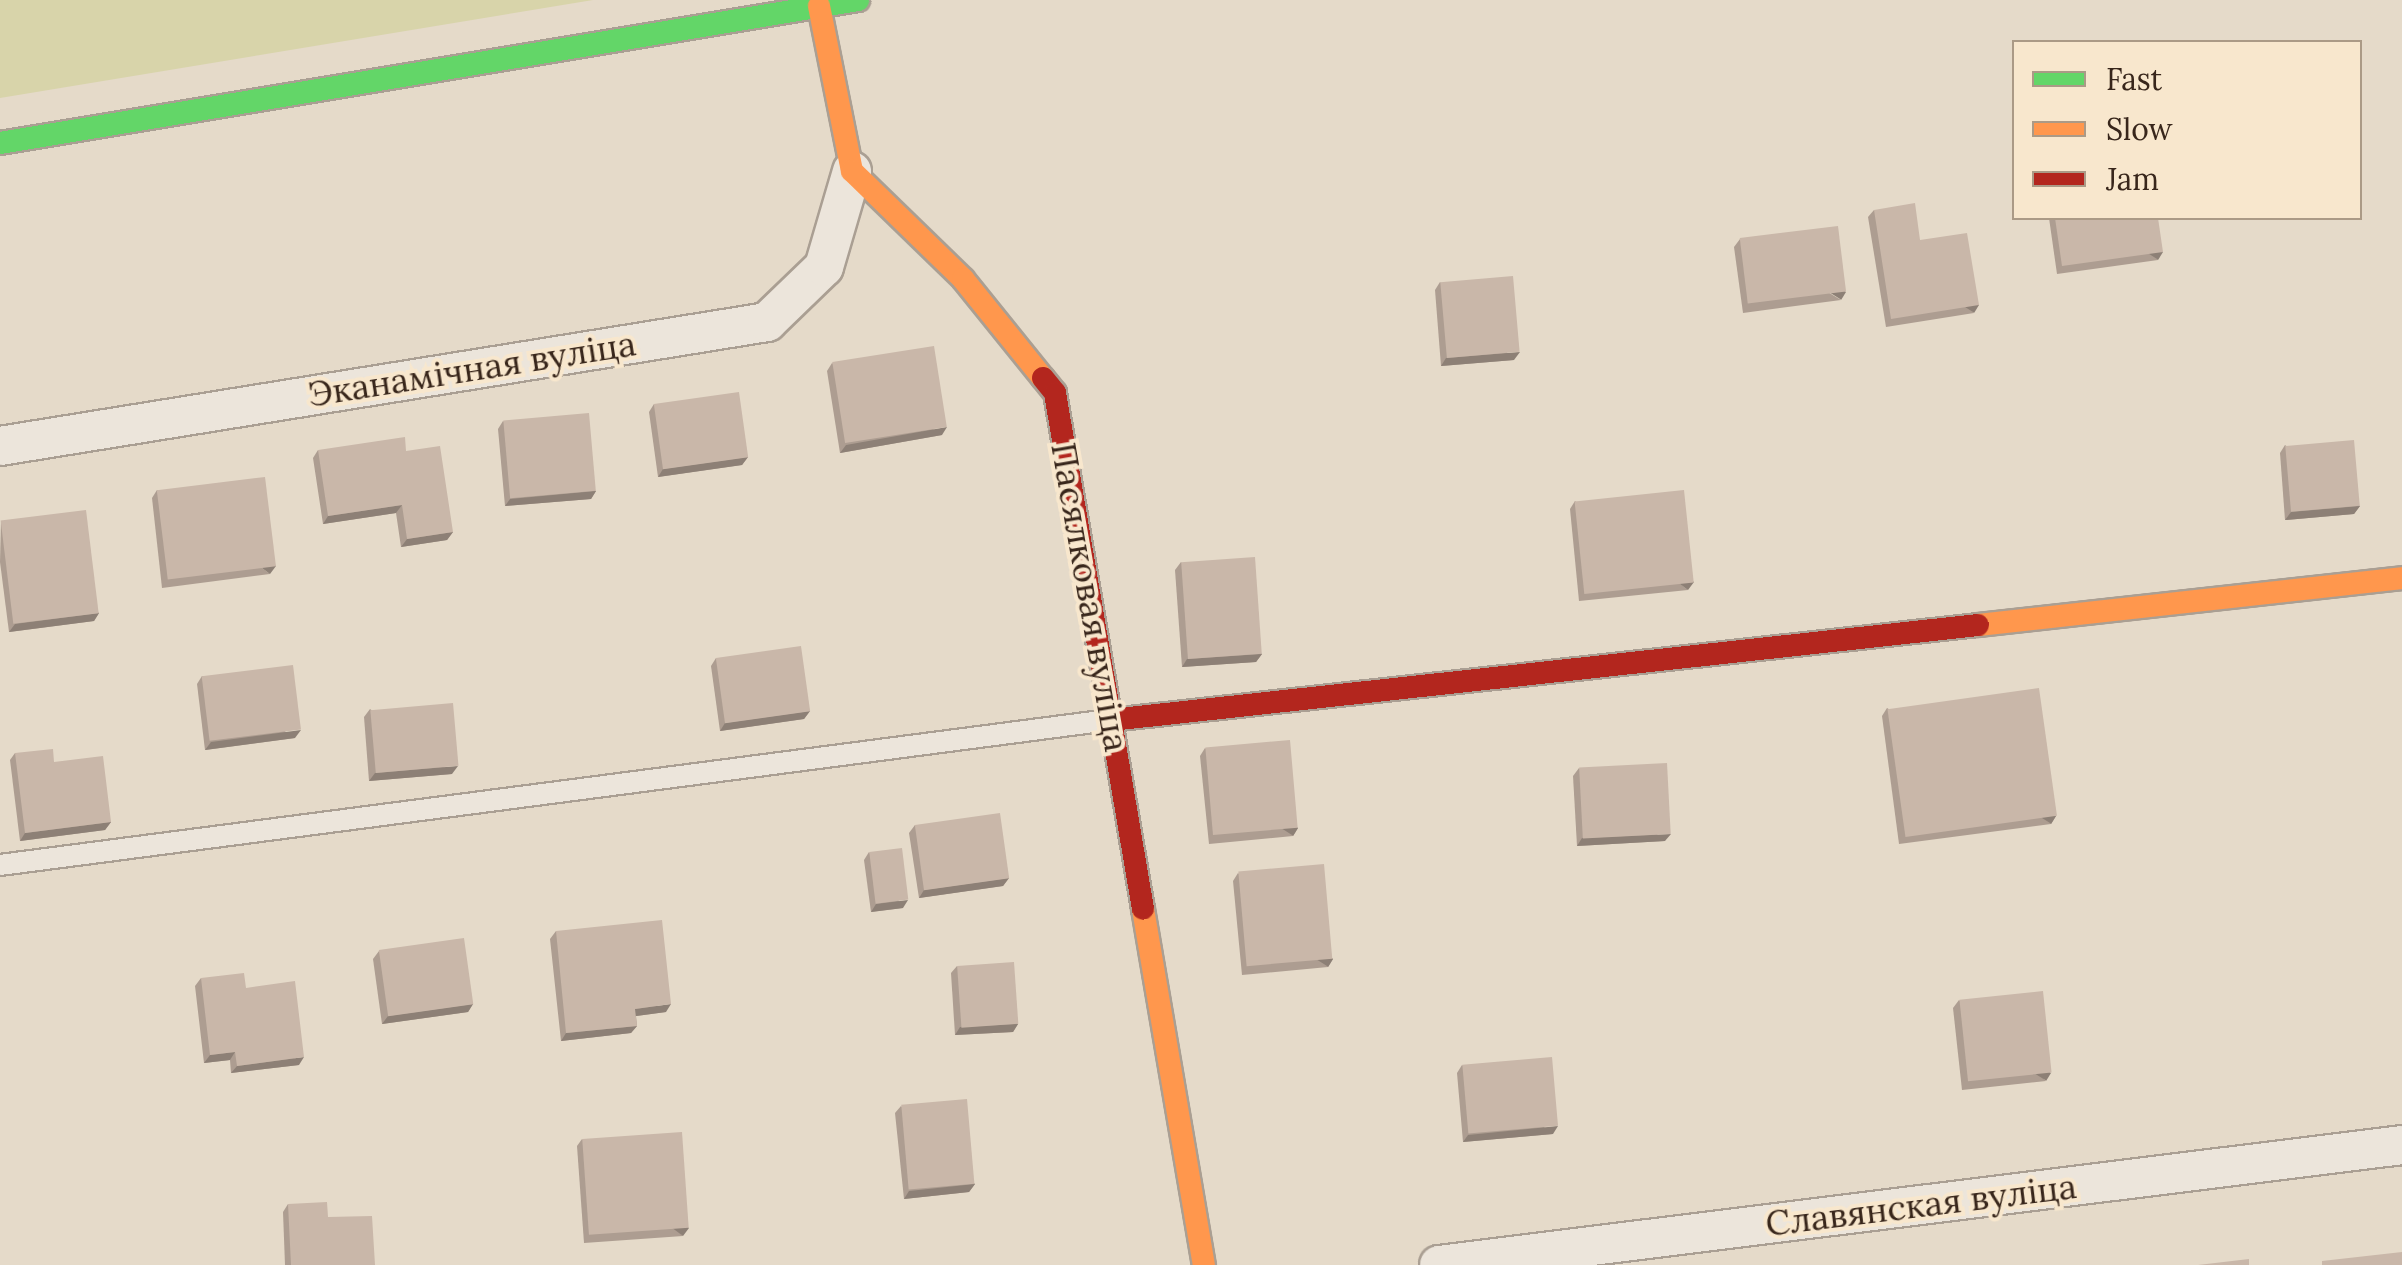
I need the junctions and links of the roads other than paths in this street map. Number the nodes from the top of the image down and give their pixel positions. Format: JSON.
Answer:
{"nodes":[{"id":1,"x":858,"y":0,"type":"edge"},
{"id":2,"x":820,"y":6,"type":"junction"},
{"id":3,"x":0,"y":143,"type":"edge"},
{"id":4,"x":852,"y":171,"type":"junction"},
{"id":5,"x":0,"y":446,"type":"edge"},
{"id":6,"x":2402,"y":578,"type":"edge"},
{"id":7,"x":1111,"y":720,"type":"junction"},
{"id":8,"x":0,"y":865,"type":"edge"},
{"id":9,"x":2402,"y":1145,"type":"edge"},
{"id":10,"x":1204,"y":1265,"type":"edge"},
{"id":11,"x":1439,"y":1265,"type":"edge"}],
"edges":[{"from":1,"to":2,"type":"street"},
{"from":2,"to":3,"type":"street"},
{"from":2,"to":4,"type":"street"},
{"from":4,"to":5,"type":"street","name":"Эканамічная вуліца"},
{"from":4,"to":7,"type":"street","name":"Пасялковая вуліца"},
{"from":6,"to":7,"type":"street"},
{"from":7,"to":8,"type":"lane"},
{"from":7,"to":10,"type":"street","name":"Пасялковая вуліца"},
{"from":9,"to":11,"type":"street","name":"Славянская вуліца"}]}
